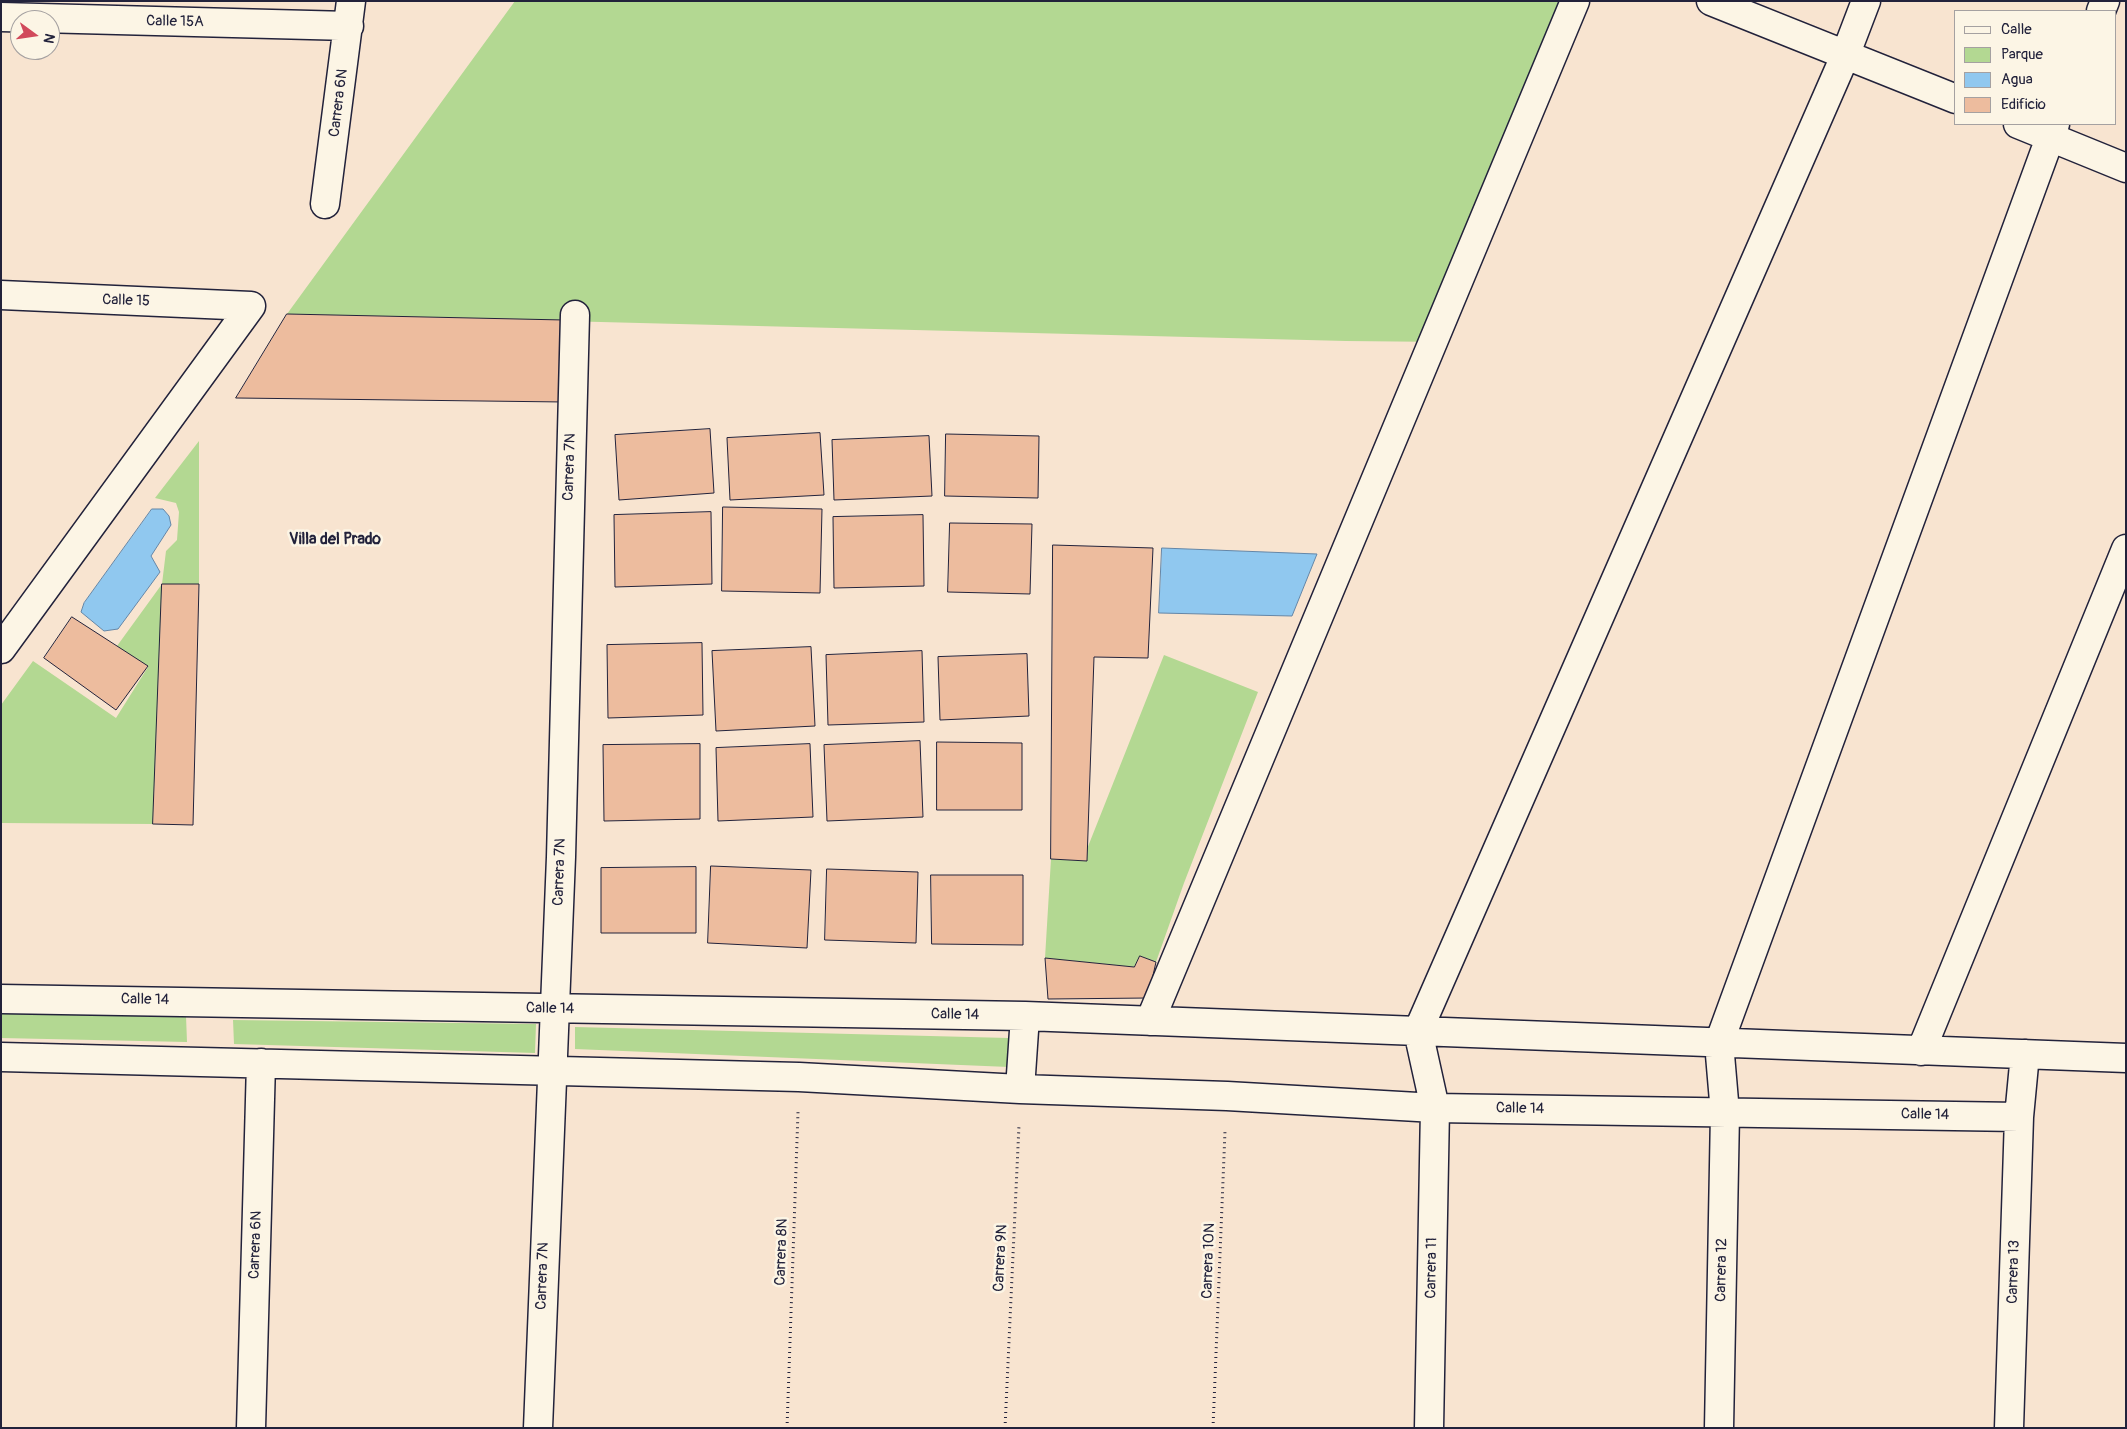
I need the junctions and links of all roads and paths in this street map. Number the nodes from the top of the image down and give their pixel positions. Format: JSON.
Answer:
{"nodes":[{"id":1,"x":1575,"y":1,"type":"edge"},
{"id":2,"x":1711,"y":1,"type":"edge"},
{"id":3,"x":1866,"y":1,"type":"edge"},
{"id":4,"x":350,"y":14,"type":"edge"},
{"id":5,"x":1,"y":18,"type":"edge"},
{"id":6,"x":1845,"y":56,"type":"junction"},
{"id":7,"x":1954,"y":99,"type":"edge"},
{"id":8,"x":2024,"y":125,"type":"edge"},
{"id":9,"x":2053,"y":130,"type":"edge"},
{"id":10,"x":2126,"y":168,"type":"edge"},
{"id":11,"x":325,"y":204,"type":"dead end"},
{"id":12,"x":1,"y":295,"type":"edge"},
{"id":13,"x":576,"y":315,"type":"dead end"},
{"id":14,"x":2126,"y":548,"type":"edge"},
{"id":15,"x":1,"y":649,"type":"edge"},
{"id":16,"x":1,"y":999,"type":"edge"},
{"id":17,"x":554,"y":1009,"type":"junction"},
{"id":18,"x":1025,"y":1016,"type":"junction"},
{"id":19,"x":1150,"y":1021,"type":"junction"},
{"id":20,"x":1418,"y":1031,"type":"junction"},
{"id":21,"x":1719,"y":1043,"type":"junction"},
{"id":22,"x":1921,"y":1051,"type":"junction"},
{"id":23,"x":2024,"y":1054,"type":"junction"},
{"id":24,"x":1,"y":1057,"type":"edge"},
{"id":25,"x":2126,"y":1058,"type":"edge"},
{"id":26,"x":261,"y":1063,"type":"junction"},
{"id":27,"x":551,"y":1069,"type":"junction"},
{"id":28,"x":800,"y":1077,"type":"junction"},
{"id":29,"x":1020,"y":1089,"type":"junction"},
{"id":30,"x":1227,"y":1096,"type":"junction"},
{"id":31,"x":1435,"y":1108,"type":"junction"},
{"id":32,"x":1725,"y":1113,"type":"junction"},
{"id":33,"x":2019,"y":1117,"type":"junction"},
{"id":34,"x":251,"y":1428,"type":"edge"},
{"id":35,"x":538,"y":1428,"type":"edge"},
{"id":36,"x":787,"y":1428,"type":"edge"},
{"id":37,"x":1005,"y":1428,"type":"edge"},
{"id":38,"x":1213,"y":1428,"type":"edge"},
{"id":39,"x":1429,"y":1428,"type":"edge"},
{"id":40,"x":1719,"y":1428,"type":"edge"},
{"id":41,"x":2009,"y":1428,"type":"edge"}],
"edges":[{"from":1,"to":19,"type":"street"},
{"from":2,"to":6,"type":"street"},
{"from":3,"to":6,"type":"street"},
{"from":4,"to":5,"type":"street","name":"Calle 15A"},
{"from":4,"to":11,"type":"street","name":"Carrera 6N"},
{"from":6,"to":7,"type":"street"},
{"from":6,"to":20,"type":"street"},
{"from":8,"to":9,"type":"street"},
{"from":9,"to":10,"type":"street"},
{"from":9,"to":21,"type":"street"},
{"from":12,"to":15,"type":"street","name":"Calle 15"},
{"from":13,"to":17,"type":"street","name":"Carrera 7N"},
{"from":14,"to":22,"type":"street"},
{"from":16,"to":17,"type":"street","name":"Calle 14"},
{"from":17,"to":18,"type":"street","name":"Calle 14"},
{"from":17,"to":27,"type":"street","name":"Carrera 7N"},
{"from":18,"to":19,"type":"street","name":"Calle 14"},
{"from":18,"to":29,"type":"street"},
{"from":19,"to":20,"type":"street","name":"Calle 14"},
{"from":20,"to":21,"type":"street","name":"Calle 14"},
{"from":20,"to":31,"type":"street","name":"Carrera 11"},
{"from":21,"to":22,"type":"street","name":"Calle 14"},
{"from":21,"to":32,"type":"street","name":"Carrera 12"},
{"from":22,"to":23,"type":"street","name":"Calle 14"},
{"from":23,"to":25,"type":"street","name":"Calle 14"},
{"from":23,"to":33,"type":"street","name":"Carrera 13"},
{"from":24,"to":26,"type":"street","name":"Calle 14"},
{"from":26,"to":27,"type":"street","name":"Calle 14"},
{"from":26,"to":34,"type":"street","name":"Carrera 6N"},
{"from":27,"to":28,"type":"street","name":"Calle 14"},
{"from":27,"to":35,"type":"street","name":"Carrera 7N"},
{"from":28,"to":29,"type":"street","name":"Calle 14"},
{"from":28,"to":36,"type":"path","name":"Carrera 8N"},
{"from":29,"to":30,"type":"street","name":"Calle 14"},
{"from":29,"to":37,"type":"path","name":"Carrera 9N"},
{"from":30,"to":31,"type":"street","name":"Calle 14"},
{"from":30,"to":38,"type":"path","name":"Carrera 10N"},
{"from":31,"to":32,"type":"street","name":"Calle 14"},
{"from":31,"to":39,"type":"street","name":"Carrera 11"},
{"from":32,"to":33,"type":"street","name":"Calle 14"},
{"from":32,"to":40,"type":"street","name":"Carrera 12"},
{"from":33,"to":41,"type":"street","name":"Carrera 13"}]}
